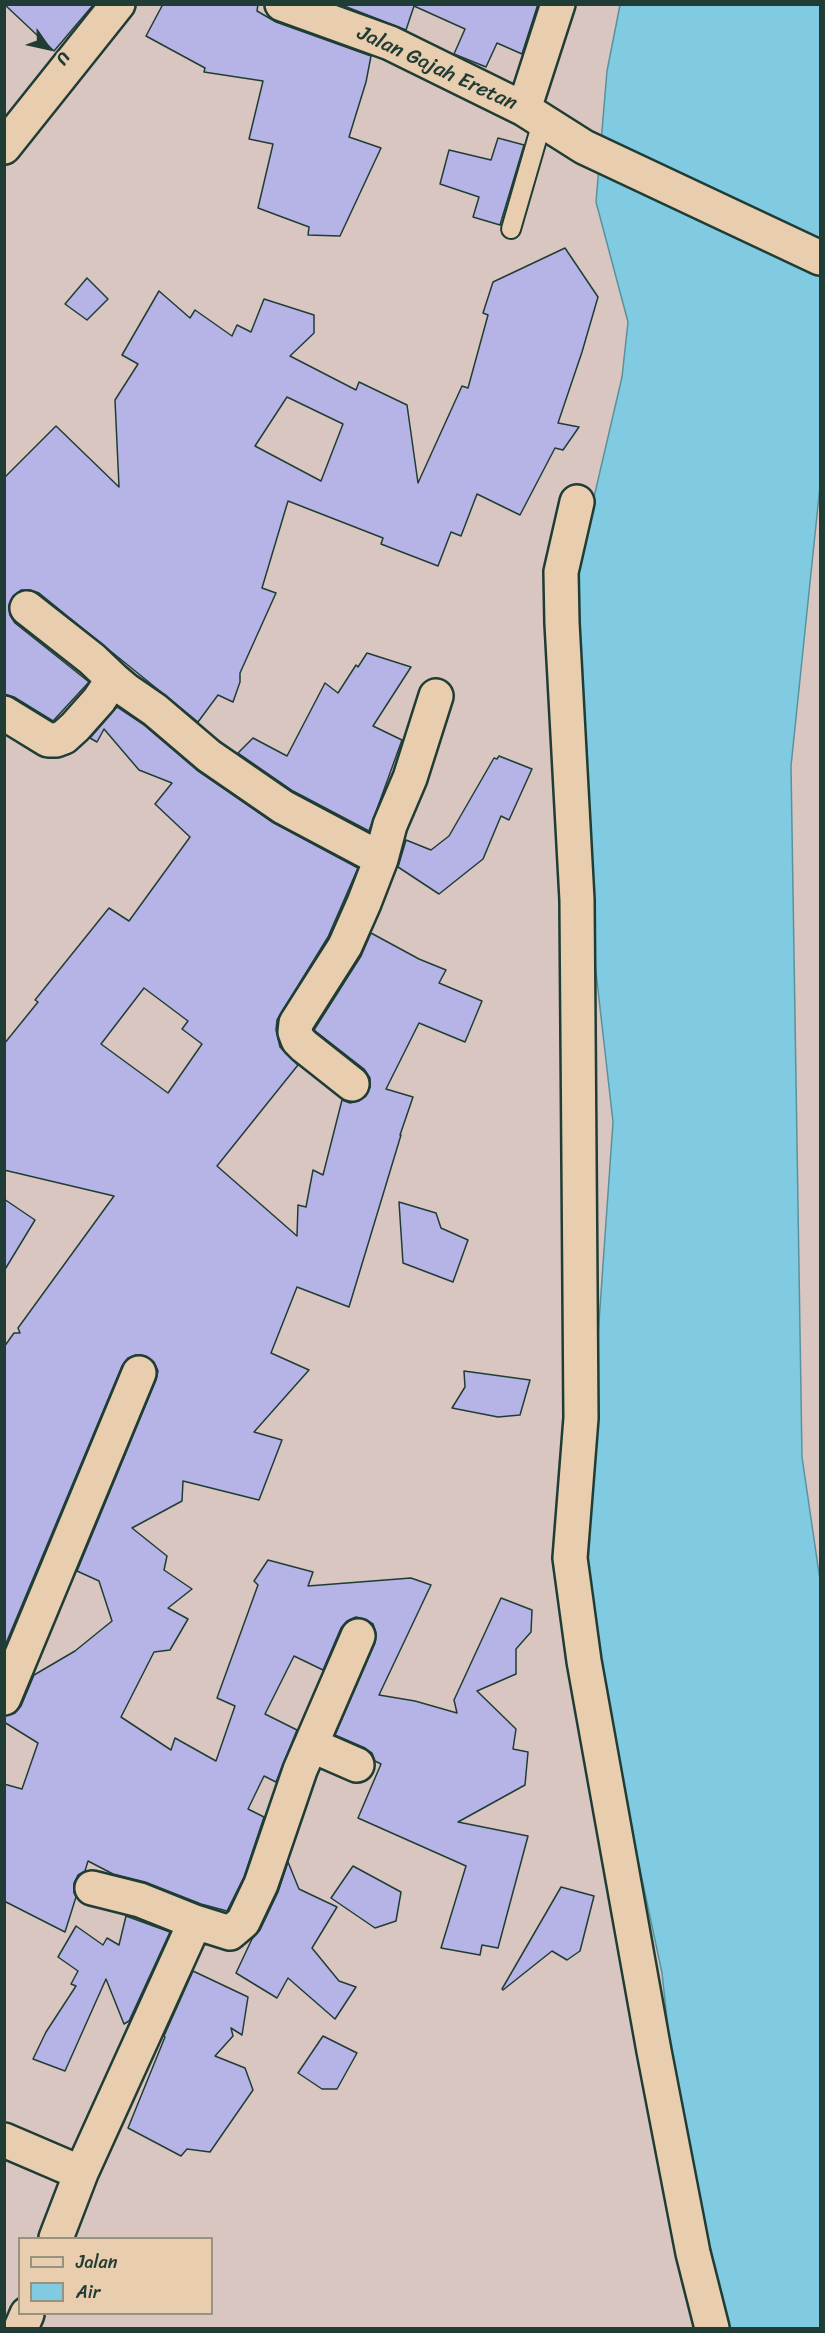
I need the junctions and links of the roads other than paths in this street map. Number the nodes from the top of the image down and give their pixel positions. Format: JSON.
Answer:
{"nodes":[{"id":1,"x":118,"y":4,"type":"edge"},
{"id":2,"x":282,"y":4,"type":"edge"},
{"id":3,"x":558,"y":4,"type":"edge"},
{"id":4,"x":533,"y":116,"type":"junction"},
{"id":5,"x":4,"y":147,"type":"edge"},
{"id":6,"x":512,"y":229,"type":"dead end"},
{"id":7,"x":820,"y":258,"type":"edge"},
{"id":8,"x":577,"y":502,"type":"dead end"},
{"id":9,"x":27,"y":608,"type":"dead end"},
{"id":10,"x":113,"y":679,"type":"junction"},
{"id":11,"x":436,"y":696,"type":"dead end"},
{"id":12,"x":4,"y":713,"type":"edge"},
{"id":13,"x":381,"y":859,"type":"junction"},
{"id":14,"x":352,"y":1084,"type":"dead end"},
{"id":15,"x":139,"y":1373,"type":"dead end"},
{"id":16,"x":358,"y":1636,"type":"dead end"},
{"id":17,"x":4,"y":1698,"type":"edge"},
{"id":18,"x":311,"y":1745,"type":"junction"},
{"id":19,"x":357,"y":1765,"type":"dead end"},
{"id":20,"x":92,"y":1888,"type":"dead end"},
{"id":21,"x":195,"y":1922,"type":"junction"},
{"id":22,"x":4,"y":2139,"type":"edge"},
{"id":23,"x":81,"y":2173,"type":"junction"},
{"id":24,"x":56,"y":2237,"type":"edge"},
{"id":25,"x":712,"y":2328,"type":"edge"}],
"edges":[{"from":1,"to":5,"type":"street"},
{"from":2,"to":4,"type":"street","name":"Jalan Gajah Eretan"},
{"from":3,"to":4,"type":"street"},
{"from":4,"to":6,"type":"lane"},
{"from":4,"to":7,"type":"street","name":"Jalan Gajah Eretan"},
{"from":8,"to":25,"type":"street"},
{"from":9,"to":10,"type":"street"},
{"from":10,"to":12,"type":"street"},
{"from":10,"to":13,"type":"street"},
{"from":11,"to":13,"type":"street"},
{"from":13,"to":14,"type":"street"},
{"from":15,"to":17,"type":"street"},
{"from":16,"to":18,"type":"street"},
{"from":18,"to":19,"type":"street"},
{"from":18,"to":21,"type":"street"},
{"from":20,"to":21,"type":"street"},
{"from":21,"to":23,"type":"street"},
{"from":22,"to":23,"type":"street"},
{"from":23,"to":24,"type":"street"}]}
